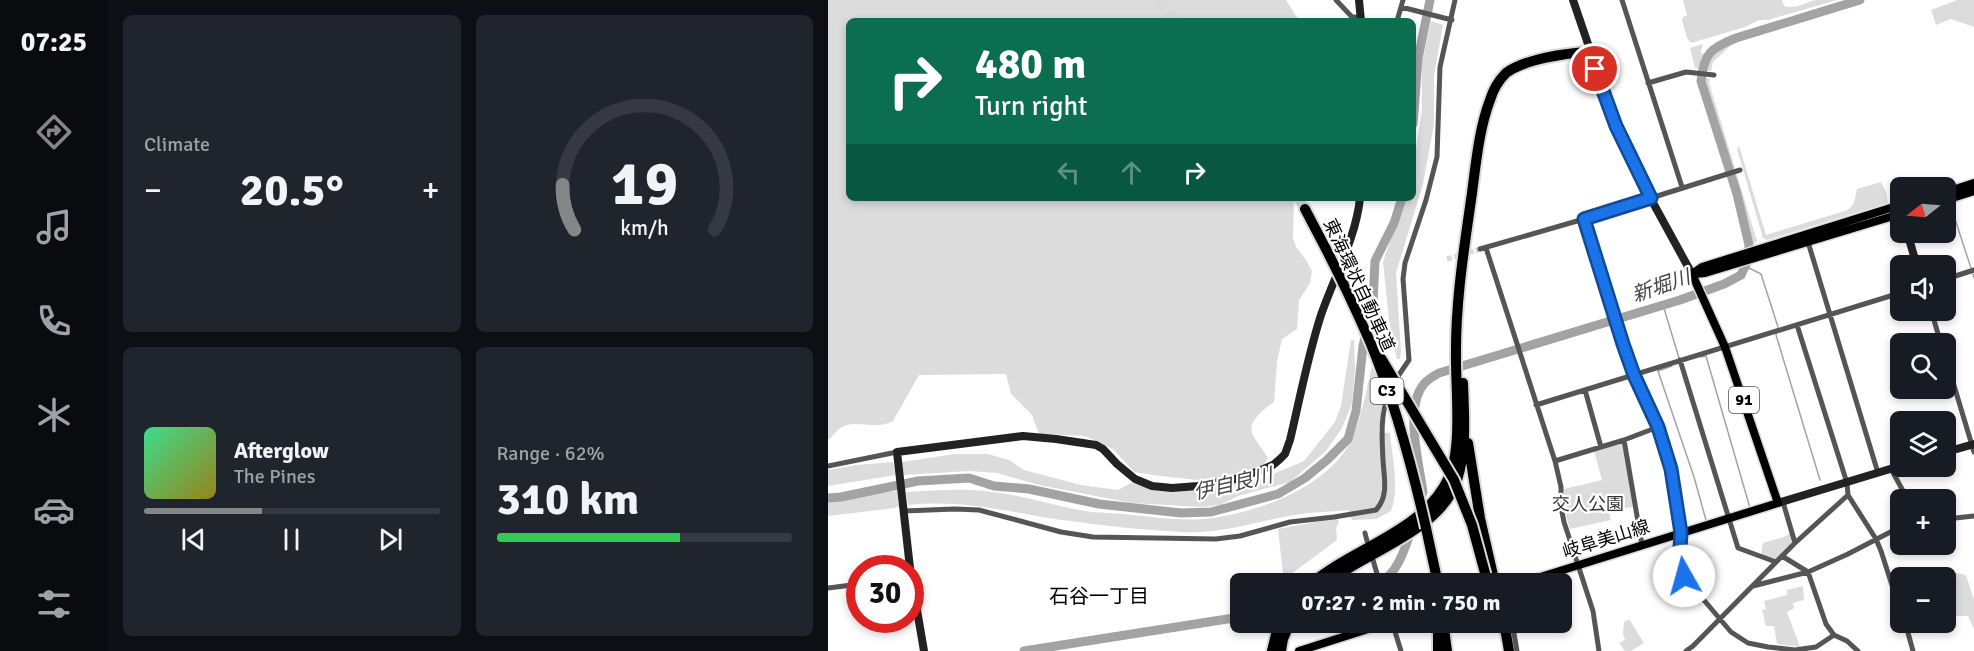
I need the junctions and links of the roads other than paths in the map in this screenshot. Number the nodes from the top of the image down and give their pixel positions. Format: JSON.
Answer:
{"nodes":[{"id":1,"x":1336,"y":0,"type":"edge"},
{"id":2,"x":1359,"y":0,"type":"edge"},
{"id":3,"x":1455,"y":0,"type":"edge"},
{"id":4,"x":1573,"y":0,"type":"edge"},
{"id":5,"x":1622,"y":0,"type":"edge"},
{"id":6,"x":1404,"y":5,"type":"edge"},
{"id":7,"x":1356,"y":18,"type":"edge"},
{"id":8,"x":1360,"y":18,"type":"edge"},
{"id":9,"x":1450,"y":19,"type":"junction"},
{"id":10,"x":1589,"y":52,"type":"junction"},
{"id":11,"x":1714,"y":75,"type":"dead end"},
{"id":12,"x":1648,"y":83,"type":"junction"},
{"id":13,"x":1740,"y":170,"type":"dead end"},
{"id":14,"x":1974,"y":183,"type":"edge"},
{"id":15,"x":1682,"y":187,"type":"junction"},
{"id":16,"x":1956,"y":189,"type":"edge"},
{"id":17,"x":1974,"y":191,"type":"edge"},
{"id":18,"x":1956,"y":197,"type":"edge"},
{"id":19,"x":1651,"y":198,"type":"junction"},
{"id":20,"x":1360,"y":201,"type":"edge"},
{"id":21,"x":1305,"y":209,"type":"tunnel mouth"},
{"id":22,"x":1890,"y":213,"type":"edge"},
{"id":23,"x":1890,"y":213,"type":"edge"},
{"id":24,"x":1584,"y":219,"type":"junction"},
{"id":25,"x":1808,"y":242,"type":"junction"},
{"id":26,"x":1760,"y":253,"type":"junction"},
{"id":27,"x":1974,"y":270,"type":"edge"},
{"id":28,"x":1692,"y":274,"type":"junction"},
{"id":29,"x":1956,"y":276,"type":"edge"},
{"id":30,"x":1890,"y":296,"type":"edge"},
{"id":31,"x":1830,"y":315,"type":"junction"},
{"id":32,"x":1360,"y":321,"type":"junction"},
{"id":33,"x":1797,"y":325,"type":"junction"},
{"id":34,"x":1725,"y":347,"type":"junction"},
{"id":35,"x":1680,"y":360,"type":"junction"},
{"id":36,"x":1634,"y":375,"type":"junction"},
{"id":37,"x":1459,"y":379,"type":"junction"},
{"id":38,"x":1586,"y":390,"type":"junction"},
{"id":39,"x":1956,"y":392,"type":"edge"},
{"id":40,"x":1536,"y":405,"type":"junction"},
{"id":41,"x":1464,"y":412,"type":"junction"},
{"id":42,"x":1658,"y":427,"type":"junction"},
{"id":43,"x":1624,"y":440,"type":"junction"},
{"id":44,"x":1601,"y":447,"type":"junction"},
{"id":45,"x":1973,"y":447,"type":"edge"},
{"id":46,"x":1956,"y":450,"type":"edge"},
{"id":47,"x":897,"y":452,"type":"junction"},
{"id":48,"x":1555,"y":461,"type":"junction"},
{"id":49,"x":828,"y":466,"type":"edge"},
{"id":50,"x":1890,"y":470,"type":"edge"},
{"id":51,"x":1878,"y":473,"type":"junction"},
{"id":52,"x":1846,"y":483,"type":"junction"},
{"id":53,"x":1848,"y":495,"type":"junction"},
{"id":54,"x":1781,"y":502,"type":"junction"},
{"id":55,"x":904,"y":511,"type":"junction"},
{"id":56,"x":1974,"y":516,"type":"edge"},
{"id":57,"x":1956,"y":518,"type":"edge"},
{"id":58,"x":1729,"y":519,"type":"junction"},
{"id":59,"x":1427,"y":524,"type":"junction"},
{"id":60,"x":1890,"y":531,"type":"edge"},
{"id":61,"x":1365,"y":532,"type":"dead end"},
{"id":62,"x":1681,"y":533,"type":"junction"},
{"id":63,"x":1876,"y":539,"type":"junction"},
{"id":64,"x":1367,"y":540,"type":"dead end"},
{"id":65,"x":1387,"y":540,"type":"junction"},
{"id":66,"x":1795,"y":543,"type":"junction"},
{"id":67,"x":1642,"y":545,"type":"junction"},
{"id":68,"x":909,"y":555,"type":"edge"},
{"id":69,"x":1782,"y":556,"type":"junction"},
{"id":70,"x":1372,"y":560,"type":"dead end"},
{"id":71,"x":1776,"y":562,"type":"junction"},
{"id":72,"x":1578,"y":564,"type":"junction"},
{"id":73,"x":1808,"y":572,"type":"junction"},
{"id":74,"x":1326,"y":573,"type":"edge"},
{"id":75,"x":1341,"y":573,"type":"edge"},
{"id":76,"x":1376,"y":573,"type":"edge"},
{"id":77,"x":1434,"y":573,"type":"edge"},
{"id":78,"x":1485,"y":573,"type":"edge"},
{"id":79,"x":1492,"y":573,"type":"edge"},
{"id":80,"x":1551,"y":573,"type":"edge"},
{"id":81,"x":1890,"y":576,"type":"edge"},
{"id":82,"x":846,"y":586,"type":"edge"},
{"id":83,"x":1752,"y":586,"type":"junction"},
{"id":84,"x":828,"y":588,"type":"edge"},
{"id":85,"x":1718,"y":619,"type":"junction"},
{"id":86,"x":921,"y":633,"type":"edge"},
{"id":87,"x":1276,"y":633,"type":"edge"},
{"id":88,"x":1285,"y":633,"type":"edge"},
{"id":89,"x":1356,"y":633,"type":"edge"},
{"id":90,"x":1395,"y":633,"type":"edge"},
{"id":91,"x":1437,"y":633,"type":"edge"},
{"id":92,"x":1445,"y":633,"type":"edge"},
{"id":93,"x":1499,"y":633,"type":"edge"},
{"id":94,"x":1506,"y":633,"type":"edge"},
{"id":95,"x":1514,"y":633,"type":"edge"},
{"id":96,"x":1908,"y":633,"type":"edge"},
{"id":97,"x":1834,"y":635,"type":"junction"},
{"id":98,"x":1696,"y":648,"type":"edge"},
{"id":99,"x":1763,"y":648,"type":"edge"},
{"id":100,"x":924,"y":651,"type":"edge"},
{"id":101,"x":1272,"y":651,"type":"edge"},
{"id":102,"x":1281,"y":651,"type":"edge"},
{"id":103,"x":1299,"y":651,"type":"edge"},
{"id":104,"x":1401,"y":651,"type":"edge"},
{"id":105,"x":1438,"y":651,"type":"edge"},
{"id":106,"x":1447,"y":651,"type":"edge"},
{"id":107,"x":1501,"y":651,"type":"edge"},
{"id":108,"x":1509,"y":651,"type":"edge"},
{"id":109,"x":1517,"y":651,"type":"edge"},
{"id":110,"x":1599,"y":651,"type":"edge"},
{"id":111,"x":1686,"y":651,"type":"edge"},
{"id":112,"x":1858,"y":651,"type":"edge"},
{"id":113,"x":1913,"y":651,"type":"edge"}],
"edges":[{"from":1,"to":7,"type":"street"},
{"from":2,"to":8,"type":"street"},
{"from":3,"to":9,"type":"street"},
{"from":4,"to":10,"type":"street"},
{"from":5,"to":12,"type":"street"},
{"from":6,"to":9,"type":"street"},
{"from":9,"to":55,"type":"street"},
{"from":10,"to":19,"type":"street"},
{"from":10,"to":37,"type":"highway"},
{"from":11,"to":12,"type":"street"},
{"from":12,"to":15,"type":"street"},
{"from":13,"to":15,"type":"street"},
{"from":14,"to":16,"type":"main road"},
{"from":15,"to":19,"type":"street"},
{"from":17,"to":18,"type":"main road"},
{"from":19,"to":24,"type":"street"},
{"from":19,"to":28,"type":"street"},
{"from":20,"to":47,"type":"street"},
{"from":21,"to":32,"type":"highway","name":"東海環状自動車道","number":"C3","bridge":true},
{"from":22,"to":25,"type":"main road"},
{"from":23,"to":26,"type":"main road"},
{"from":24,"to":36,"type":"street"},
{"from":24,"to":40,"type":"street"},
{"from":25,"to":26,"type":"main road"},
{"from":25,"to":31,"type":"street"},
{"from":26,"to":28,"type":"main road"},
{"from":27,"to":29,"type":"street"},
{"from":28,"to":34,"type":"main road","number":"91"},
{"from":30,"to":31,"type":"street"},
{"from":31,"to":33,"type":"street"},
{"from":31,"to":51,"type":"street"},
{"from":32,"to":59,"type":"highway","name":"東海環状自動車道","number":"C3","bridge":true},
{"from":32,"to":78,"type":"highway","bridge":true},
{"from":33,"to":34,"type":"street"},
{"from":33,"to":52,"type":"street"},
{"from":34,"to":35,"type":"street"},
{"from":34,"to":54,"type":"main road","number":"91"},
{"from":35,"to":36,"type":"street"},
{"from":35,"to":58,"type":"street"},
{"from":36,"to":38,"type":"street"},
{"from":36,"to":42,"type":"street"},
{"from":37,"to":41,"type":"highway"},
{"from":37,"to":65,"type":"highway"},
{"from":38,"to":40,"type":"street"},
{"from":38,"to":44,"type":"street"},
{"from":39,"to":45,"type":"street"},
{"from":40,"to":48,"type":"street"},
{"from":41,"to":59,"type":"highway"},
{"from":41,"to":79,"type":"highway"},
{"from":42,"to":43,"type":"street"},
{"from":42,"to":62,"type":"street"},
{"from":43,"to":44,"type":"street"},
{"from":43,"to":67,"type":"street"},
{"from":44,"to":48,"type":"street"},
{"from":45,"to":46,"type":"street"},
{"from":47,"to":49,"type":"street"},
{"from":47,"to":55,"type":"street"},
{"from":48,"to":72,"type":"street"},
{"from":50,"to":51,"type":"street"},
{"from":51,"to":52,"type":"street"},
{"from":52,"to":53,"type":"street"},
{"from":52,"to":54,"type":"street"},
{"from":53,"to":63,"type":"street"},
{"from":53,"to":66,"type":"street"},
{"from":54,"to":58,"type":"main road","name":"岐阜美山線"},
{"from":54,"to":66,"type":"street"},
{"from":55,"to":68,"type":"street"},
{"from":56,"to":57,"type":"street"},
{"from":58,"to":62,"type":"main road","name":"岐阜美山線"},
{"from":58,"to":71,"type":"street"},
{"from":59,"to":65,"type":"highway"},
{"from":59,"to":77,"type":"highway","name":"東海環状自動車道"},
{"from":60,"to":63,"type":"street"},
{"from":61,"to":64,"type":"street"},
{"from":62,"to":67,"type":"main road","name":"岐阜美山線"},
{"from":62,"to":85,"type":"street"},
{"from":63,"to":73,"type":"street"},
{"from":63,"to":81,"type":"street"},
{"from":65,"to":74,"type":"highway"},
{"from":65,"to":75,"type":"highway"},
{"from":66,"to":69,"type":"street"},
{"from":67,"to":72,"type":"main road","name":"岐阜美山線"},
{"from":69,"to":71,"type":"street"},
{"from":69,"to":73,"type":"street"},
{"from":70,"to":76,"type":"street"},
{"from":71,"to":83,"type":"street"},
{"from":72,"to":80,"type":"main road","name":"岐阜美山線"},
{"from":72,"to":110,"type":"street"},
{"from":73,"to":83,"type":"street"},
{"from":73,"to":97,"type":"street"},
{"from":82,"to":84,"type":"street"},
{"from":83,"to":85,"type":"street"},
{"from":85,"to":98,"type":"street"},
{"from":85,"to":99,"type":"street"},
{"from":86,"to":100,"type":"street"},
{"from":87,"to":101,"type":"highway"},
{"from":88,"to":102,"type":"highway"},
{"from":89,"to":103,"type":"main road"},
{"from":90,"to":104,"type":"street"},
{"from":91,"to":105,"type":"highway"},
{"from":92,"to":106,"type":"highway"},
{"from":93,"to":107,"type":"highway"},
{"from":94,"to":108,"type":"highway"},
{"from":95,"to":109,"type":"street"},
{"from":96,"to":113,"type":"street"},
{"from":97,"to":99,"type":"street"},
{"from":97,"to":112,"type":"street"},
{"from":98,"to":111,"type":"street"}]}
